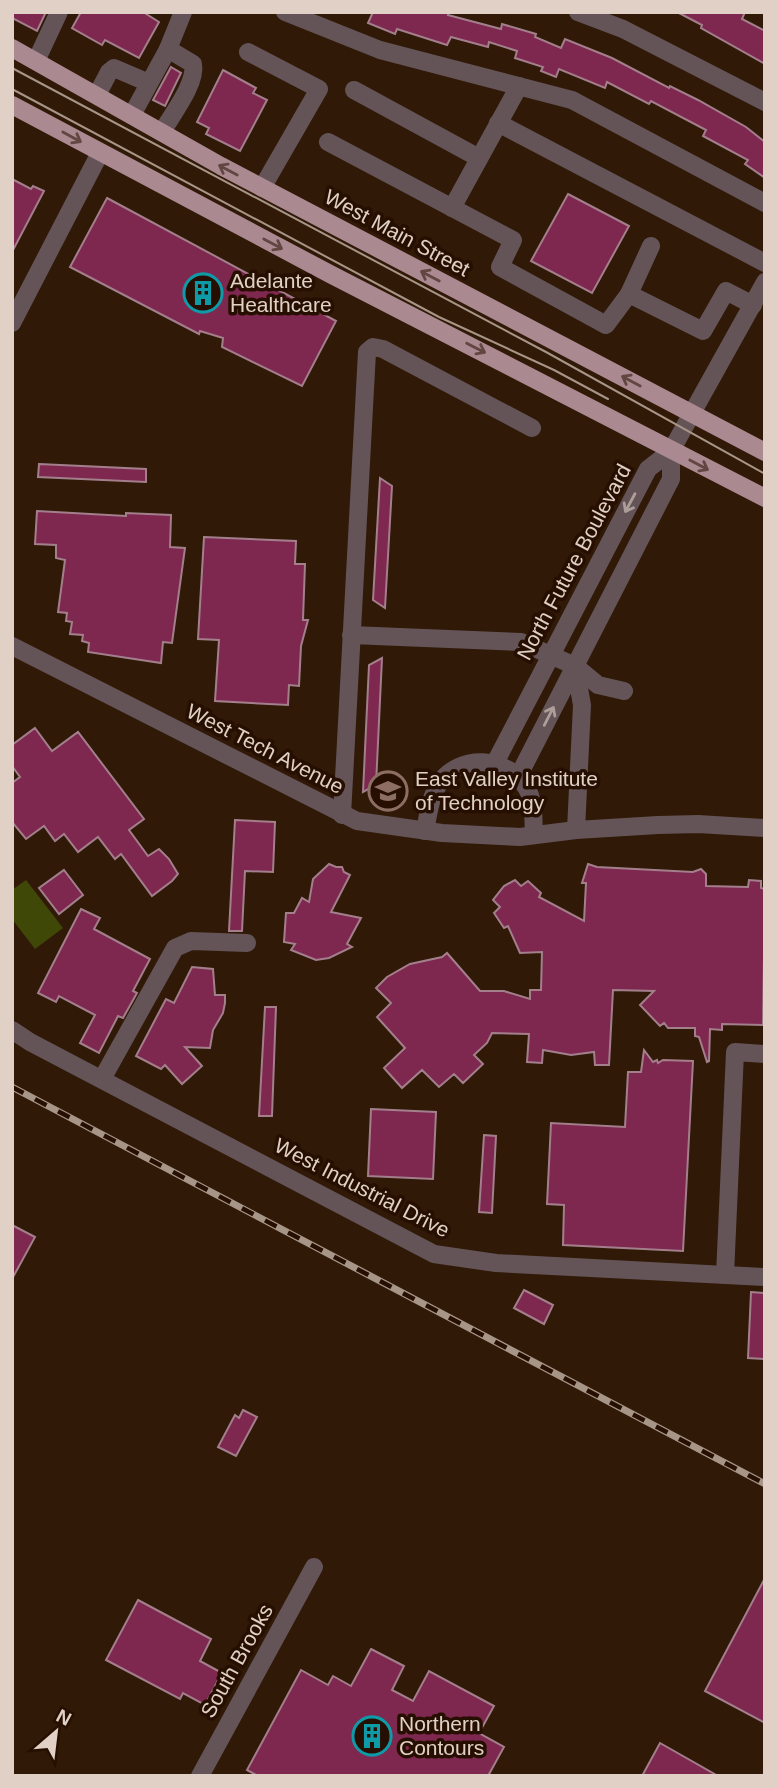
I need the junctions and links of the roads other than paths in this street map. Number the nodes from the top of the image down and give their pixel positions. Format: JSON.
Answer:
{"nodes":[{"id":1,"x":59,"y":12,"type":"edge"},
{"id":2,"x":183,"y":12,"type":"edge"},
{"id":3,"x":285,"y":12,"type":"edge"},
{"id":4,"x":579,"y":12,"type":"edge"},
{"id":5,"x":12,"y":48,"type":"edge"},
{"id":6,"x":168,"y":49,"type":"junction"},
{"id":7,"x":247,"y":52,"type":"dead end"},
{"id":8,"x":36,"y":61,"type":"junction"},
{"id":9,"x":149,"y":83,"type":"junction"},
{"id":10,"x":519,"y":86,"type":"junction"},
{"id":11,"x":354,"y":90,"type":"dead end"},
{"id":12,"x":97,"y":95,"type":"junction"},
{"id":13,"x":765,"y":102,"type":"edge"},
{"id":14,"x":12,"y":105,"type":"edge"},
{"id":15,"x":132,"y":115,"type":"junction"},
{"id":16,"x":498,"y":123,"type":"junction"},
{"id":17,"x":162,"y":132,"type":"junction"},
{"id":18,"x":328,"y":142,"type":"dead end"},
{"id":19,"x":100,"y":153,"type":"junction"},
{"id":20,"x":479,"y":158,"type":"junction"},
{"id":21,"x":262,"y":188,"type":"junction"},
{"id":22,"x":765,"y":203,"type":"edge"},
{"id":23,"x":452,"y":208,"type":"junction"},
{"id":24,"x":651,"y":246,"type":"dead end"},
{"id":25,"x":765,"y":263,"type":"edge"},
{"id":26,"x":765,"y":282,"type":"edge"},
{"id":27,"x":629,"y":294,"type":"junction"},
{"id":28,"x":752,"y":304,"type":"junction"},
{"id":29,"x":12,"y":323,"type":"edge"},
{"id":30,"x":691,"y":413,"type":"junction"},
{"id":31,"x":533,"y":428,"type":"dead end"},
{"id":32,"x":671,"y":451,"type":"junction"},
{"id":33,"x":765,"y":452,"type":"edge"},
{"id":34,"x":765,"y":498,"type":"edge"},
{"id":35,"x":351,"y":635,"type":"junction"},
{"id":36,"x":12,"y":646,"type":"edge"},
{"id":37,"x":551,"y":653,"type":"junction"},
{"id":38,"x":575,"y":666,"type":"junction"},
{"id":39,"x":624,"y":691,"type":"dead end"},
{"id":40,"x":495,"y":763,"type":"junction"},
{"id":41,"x":518,"y":777,"type":"junction"},
{"id":42,"x":342,"y":814,"type":"junction"},
{"id":43,"x":765,"y":828,"type":"edge"},
{"id":44,"x":576,"y":830,"type":"junction"},
{"id":45,"x":425,"y":831,"type":"junction"},
{"id":46,"x":534,"y":835,"type":"junction"},
{"id":47,"x":247,"y":943,"type":"dead end"},
{"id":48,"x":12,"y":1031,"type":"edge"},
{"id":49,"x":765,"y":1054,"type":"edge"},
{"id":50,"x":102,"y":1079,"type":"junction"},
{"id":51,"x":725,"y":1275,"type":"junction"},
{"id":52,"x":765,"y":1277,"type":"edge"},
{"id":53,"x":314,"y":1567,"type":"dead end"},
{"id":54,"x":200,"y":1776,"type":"edge"}],
"edges":[{"from":1,"to":8,"type":"street"},
{"from":2,"to":6,"type":"street"},
{"from":3,"to":10,"type":"street"},
{"from":4,"to":13,"type":"street"},
{"from":5,"to":8,"type":"main road","name":"West Main Street"},
{"from":6,"to":9,"type":"street"},
{"from":6,"to":17,"type":"street"},
{"from":7,"to":21,"type":"street"},
{"from":8,"to":12,"type":"main road","name":"West Main Street"},
{"from":9,"to":12,"type":"street"},
{"from":9,"to":15,"type":"street"},
{"from":10,"to":16,"type":"street"},
{"from":10,"to":22,"type":"street"},
{"from":11,"to":20,"type":"street"},
{"from":12,"to":15,"type":"main road","name":"West Main Street"},
{"from":14,"to":19,"type":"main road","one_way":true},
{"from":15,"to":17,"type":"main road","name":"West Main Street"},
{"from":16,"to":20,"type":"street"},
{"from":16,"to":25,"type":"street"},
{"from":21,"to":17,"type":"main road","name":"West Main Street","one_way":true},
{"from":18,"to":23,"type":"street"},
{"from":19,"to":29,"type":"street"},
{"from":19,"to":32,"type":"main road","one_way":true},
{"from":20,"to":23,"type":"street"},
{"from":30,"to":21,"type":"main road","name":"West Main Street","one_way":true},
{"from":23,"to":27,"type":"street"},
{"from":24,"to":27,"type":"street"},
{"from":26,"to":28,"type":"street"},
{"from":27,"to":28,"type":"street"},
{"from":28,"to":30,"type":"street"},
{"from":30,"to":32,"type":"street"},
{"from":30,"to":33,"type":"main road","name":"West Main Street"},
{"from":31,"to":35,"type":"street"},
{"from":32,"to":34,"type":"main road","one_way":true},
{"from":32,"to":37,"type":"street","name":"North Future Boulevard","one_way":true},
{"from":32,"to":38,"type":"street"},
{"from":35,"to":37,"type":"street"},
{"from":35,"to":42,"type":"street"},
{"from":36,"to":42,"type":"street","name":"West Tech Avenue"},
{"from":37,"to":38,"type":"street"},
{"from":37,"to":40,"type":"street","name":"North Future Boulevard"},
{"from":38,"to":39,"type":"street"},
{"from":41,"to":38,"type":"street","one_way":true},
{"from":38,"to":44,"type":"street"},
{"from":40,"to":41,"type":"street"},
{"from":40,"to":45,"type":"street"},
{"from":41,"to":46,"type":"street"},
{"from":42,"to":45,"type":"street","name":"West Tech Avenue"},
{"from":43,"to":44,"type":"street","name":"West Tech Avenue"},
{"from":44,"to":46,"type":"street","name":"West Tech Avenue"},
{"from":45,"to":46,"type":"street","name":"West Tech Avenue"},
{"from":47,"to":50,"type":"street"},
{"from":48,"to":50,"type":"street","name":"West Industrial Drive"},
{"from":49,"to":51,"type":"street"},
{"from":50,"to":51,"type":"street","name":"West Industrial Drive"},
{"from":51,"to":52,"type":"street","name":"West Industrial Drive"},
{"from":53,"to":54,"type":"street","name":"South Brooks"}]}
